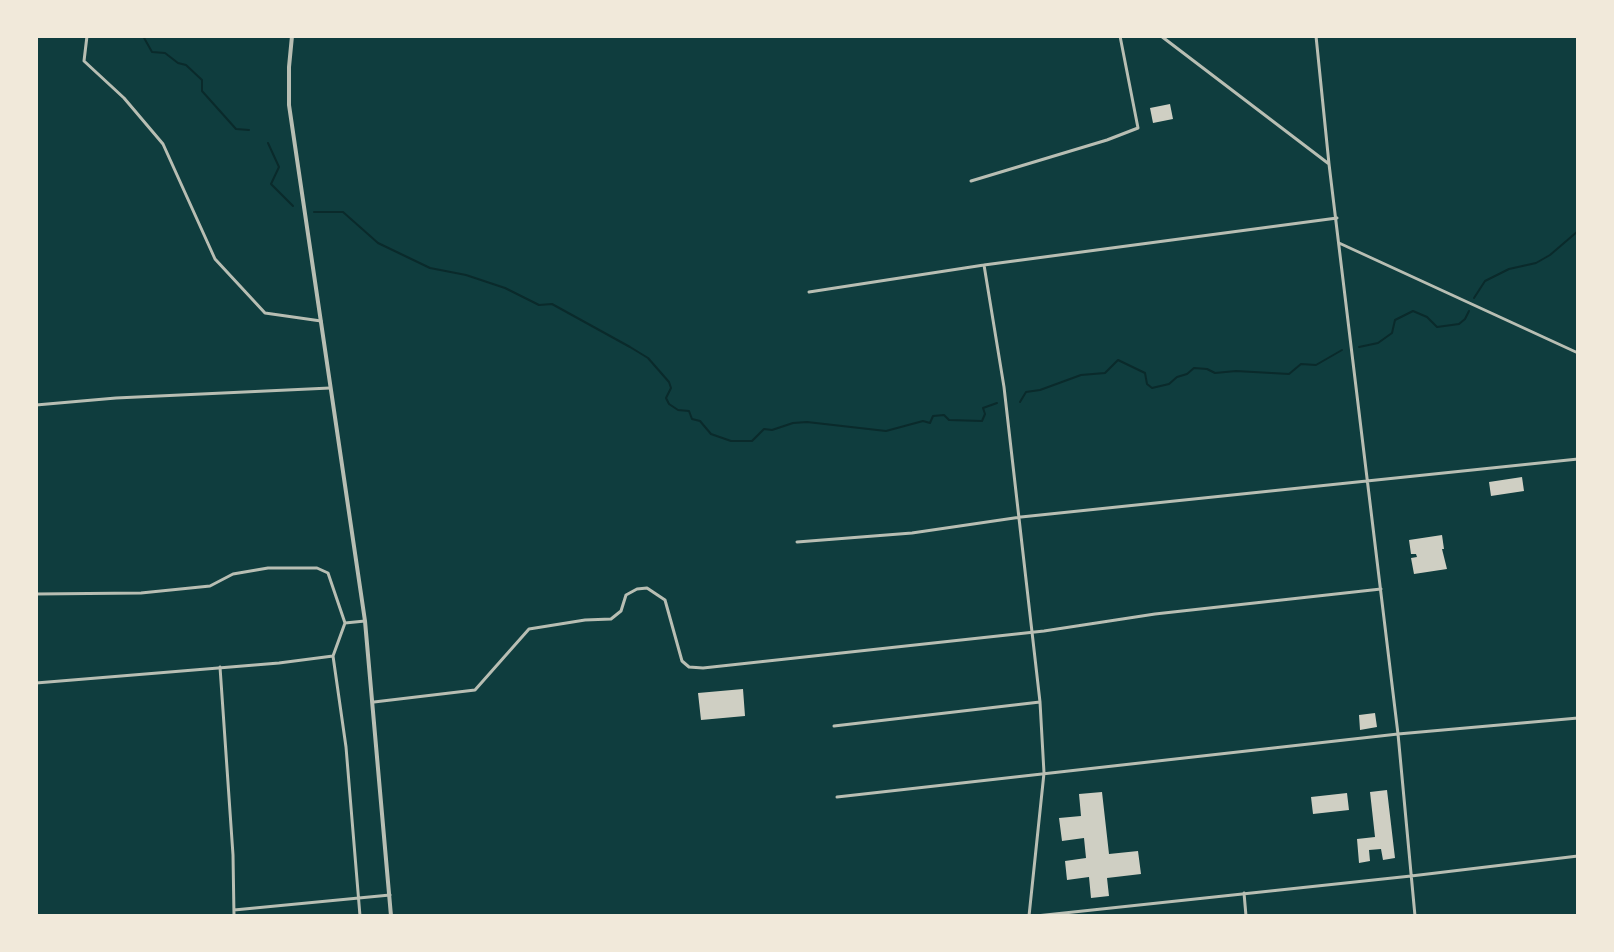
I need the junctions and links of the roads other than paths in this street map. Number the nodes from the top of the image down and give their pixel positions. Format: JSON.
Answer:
{"nodes":[{"id":1,"x":86,"y":36,"type":"edge"},
{"id":2,"x":292,"y":36,"type":"edge"},
{"id":3,"x":1120,"y":36,"type":"edge"},
{"id":4,"x":1161,"y":36,"type":"edge"},
{"id":5,"x":1316,"y":36,"type":"edge"},
{"id":6,"x":1329,"y":164,"type":"junction"},
{"id":7,"x":971,"y":181,"type":"dead end"},
{"id":8,"x":1337,"y":218,"type":"junction"},
{"id":9,"x":1339,"y":243,"type":"junction"},
{"id":10,"x":984,"y":265,"type":"junction"},
{"id":11,"x":809,"y":292,"type":"dead end"},
{"id":12,"x":321,"y":321,"type":"junction"},
{"id":13,"x":1578,"y":353,"type":"edge"},
{"id":14,"x":330,"y":388,"type":"junction"},
{"id":15,"x":36,"y":405,"type":"edge"},
{"id":16,"x":1578,"y":459,"type":"edge"},
{"id":17,"x":1368,"y":482,"type":"junction"},
{"id":18,"x":1021,"y":518,"type":"junction"},
{"id":19,"x":797,"y":542,"type":"dead end"},
{"id":20,"x":1381,"y":589,"type":"junction"},
{"id":21,"x":36,"y":594,"type":"edge"},
{"id":22,"x":365,"y":621,"type":"junction"},
{"id":23,"x":345,"y":623,"type":"junction"},
{"id":24,"x":1033,"y":632,"type":"junction"},
{"id":25,"x":333,"y":656,"type":"junction"},
{"id":26,"x":220,"y":667,"type":"junction"},
{"id":27,"x":36,"y":683,"type":"edge"},
{"id":28,"x":374,"y":702,"type":"junction"},
{"id":29,"x":1040,"y":702,"type":"junction"},
{"id":30,"x":1578,"y":718,"type":"edge"},
{"id":31,"x":834,"y":726,"type":"dead end"},
{"id":32,"x":1398,"y":734,"type":"junction"},
{"id":33,"x":1044,"y":774,"type":"junction"},
{"id":34,"x":837,"y":797,"type":"dead end"},
{"id":35,"x":1578,"y":856,"type":"edge"},
{"id":36,"x":1411,"y":876,"type":"junction"},
{"id":37,"x":1244,"y":893,"type":"junction"},
{"id":38,"x":390,"y":895,"type":"junction"},
{"id":39,"x":358,"y":897,"type":"junction"},
{"id":40,"x":234,"y":910,"type":"junction"},
{"id":41,"x":234,"y":916,"type":"edge"},
{"id":42,"x":360,"y":916,"type":"edge"},
{"id":43,"x":391,"y":916,"type":"edge"},
{"id":44,"x":1028,"y":916,"type":"edge"},
{"id":45,"x":1036,"y":916,"type":"edge"},
{"id":46,"x":1246,"y":916,"type":"edge"},
{"id":47,"x":1415,"y":916,"type":"edge"}],
"edges":[{"from":1,"to":12,"type":"street"},
{"from":2,"to":12,"type":"street"},
{"from":3,"to":7,"type":"street"},
{"from":4,"to":6,"type":"street"},
{"from":5,"to":6,"type":"street"},
{"from":6,"to":8,"type":"street"},
{"from":8,"to":9,"type":"street"},
{"from":8,"to":10,"type":"street"},
{"from":9,"to":13,"type":"street"},
{"from":9,"to":17,"type":"street"},
{"from":10,"to":11,"type":"street"},
{"from":10,"to":18,"type":"street"},
{"from":12,"to":14,"type":"street"},
{"from":14,"to":15,"type":"street"},
{"from":14,"to":22,"type":"street"},
{"from":16,"to":17,"type":"street"},
{"from":17,"to":18,"type":"street"},
{"from":17,"to":20,"type":"street"},
{"from":18,"to":19,"type":"street"},
{"from":18,"to":24,"type":"street"},
{"from":20,"to":24,"type":"street"},
{"from":20,"to":32,"type":"street"},
{"from":21,"to":23,"type":"street"},
{"from":22,"to":23,"type":"street"},
{"from":22,"to":28,"type":"street"},
{"from":23,"to":25,"type":"street"},
{"from":24,"to":28,"type":"street"},
{"from":24,"to":29,"type":"street"},
{"from":25,"to":26,"type":"street"},
{"from":25,"to":39,"type":"street"},
{"from":26,"to":27,"type":"street"},
{"from":26,"to":40,"type":"street"},
{"from":28,"to":38,"type":"street"},
{"from":29,"to":31,"type":"street"},
{"from":29,"to":33,"type":"street"},
{"from":30,"to":32,"type":"street"},
{"from":32,"to":33,"type":"street"},
{"from":32,"to":36,"type":"street"},
{"from":33,"to":34,"type":"street"},
{"from":33,"to":44,"type":"street"},
{"from":35,"to":36,"type":"street"},
{"from":36,"to":37,"type":"street"},
{"from":36,"to":47,"type":"street"},
{"from":37,"to":45,"type":"street"},
{"from":37,"to":46,"type":"street"},
{"from":38,"to":39,"type":"street"},
{"from":38,"to":43,"type":"street"},
{"from":39,"to":40,"type":"street"},
{"from":39,"to":42,"type":"street"},
{"from":40,"to":41,"type":"street"}]}
